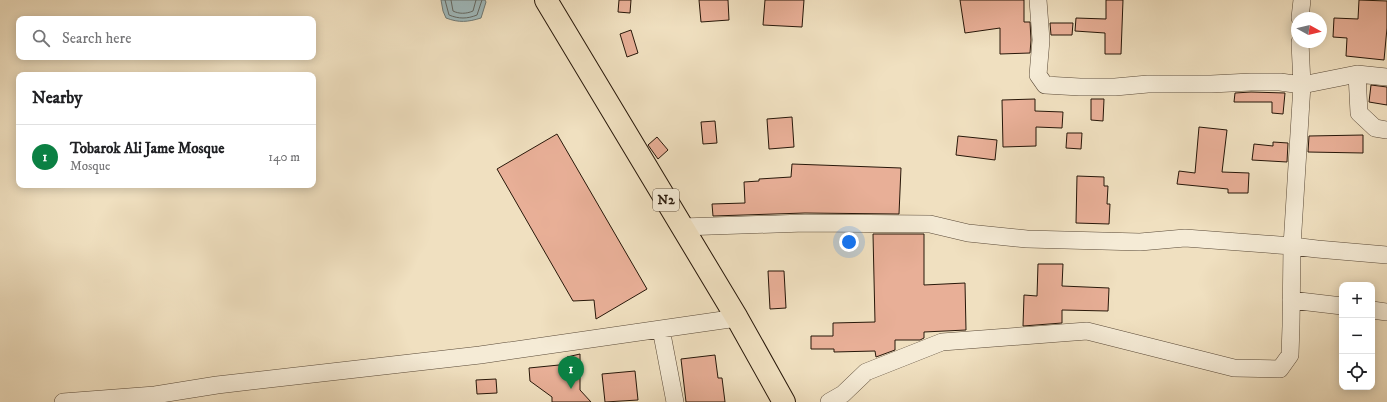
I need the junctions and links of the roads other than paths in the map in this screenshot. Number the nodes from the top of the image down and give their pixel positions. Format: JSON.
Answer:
{"nodes":[{"id":1,"x":546,"y":0,"type":"edge"},
{"id":2,"x":1038,"y":0,"type":"edge"},
{"id":3,"x":1302,"y":0,"type":"edge"},
{"id":4,"x":1301,"y":12,"type":"edge"},
{"id":5,"x":1300,"y":48,"type":"edge"},
{"id":6,"x":1357,"y":74,"type":"junction"},
{"id":7,"x":1387,"y":77,"type":"edge"},
{"id":8,"x":1302,"y":85,"type":"junction"},
{"id":9,"x":1387,"y":130,"type":"edge"},
{"id":10,"x":682,"y":227,"type":"junction"},
{"id":11,"x":1292,"y":246,"type":"junction"},
{"id":12,"x":1387,"y":255,"type":"edge"},
{"id":13,"x":1291,"y":300,"type":"junction"},
{"id":14,"x":1339,"y":306,"type":"edge"},
{"id":15,"x":1375,"y":310,"type":"edge"},
{"id":16,"x":1387,"y":312,"type":"edge"},
{"id":17,"x":737,"y":318,"type":"junction"},
{"id":18,"x":661,"y":329,"type":"junction"},
{"id":19,"x":63,"y":402,"type":"edge"},
{"id":20,"x":675,"y":402,"type":"edge"},
{"id":21,"x":784,"y":402,"type":"edge"},
{"id":22,"x":829,"y":402,"type":"edge"}],
"edges":[{"from":1,"to":10,"type":"highway","number":"N2"},
{"from":2,"to":8,"type":"street"},
{"from":3,"to":4,"type":"street"},
{"from":5,"to":8,"type":"street"},
{"from":6,"to":7,"type":"street"},
{"from":6,"to":8,"type":"street"},
{"from":6,"to":9,"type":"street"},
{"from":8,"to":11,"type":"street"},
{"from":10,"to":11,"type":"street"},
{"from":10,"to":17,"type":"highway","number":"N2"},
{"from":11,"to":12,"type":"street"},
{"from":11,"to":13,"type":"street"},
{"from":13,"to":14,"type":"street"},
{"from":13,"to":22,"type":"street"},
{"from":15,"to":16,"type":"street"},
{"from":17,"to":18,"type":"street"},
{"from":17,"to":21,"type":"highway","number":"N2"},
{"from":18,"to":19,"type":"street"},
{"from":18,"to":20,"type":"street"}]}
